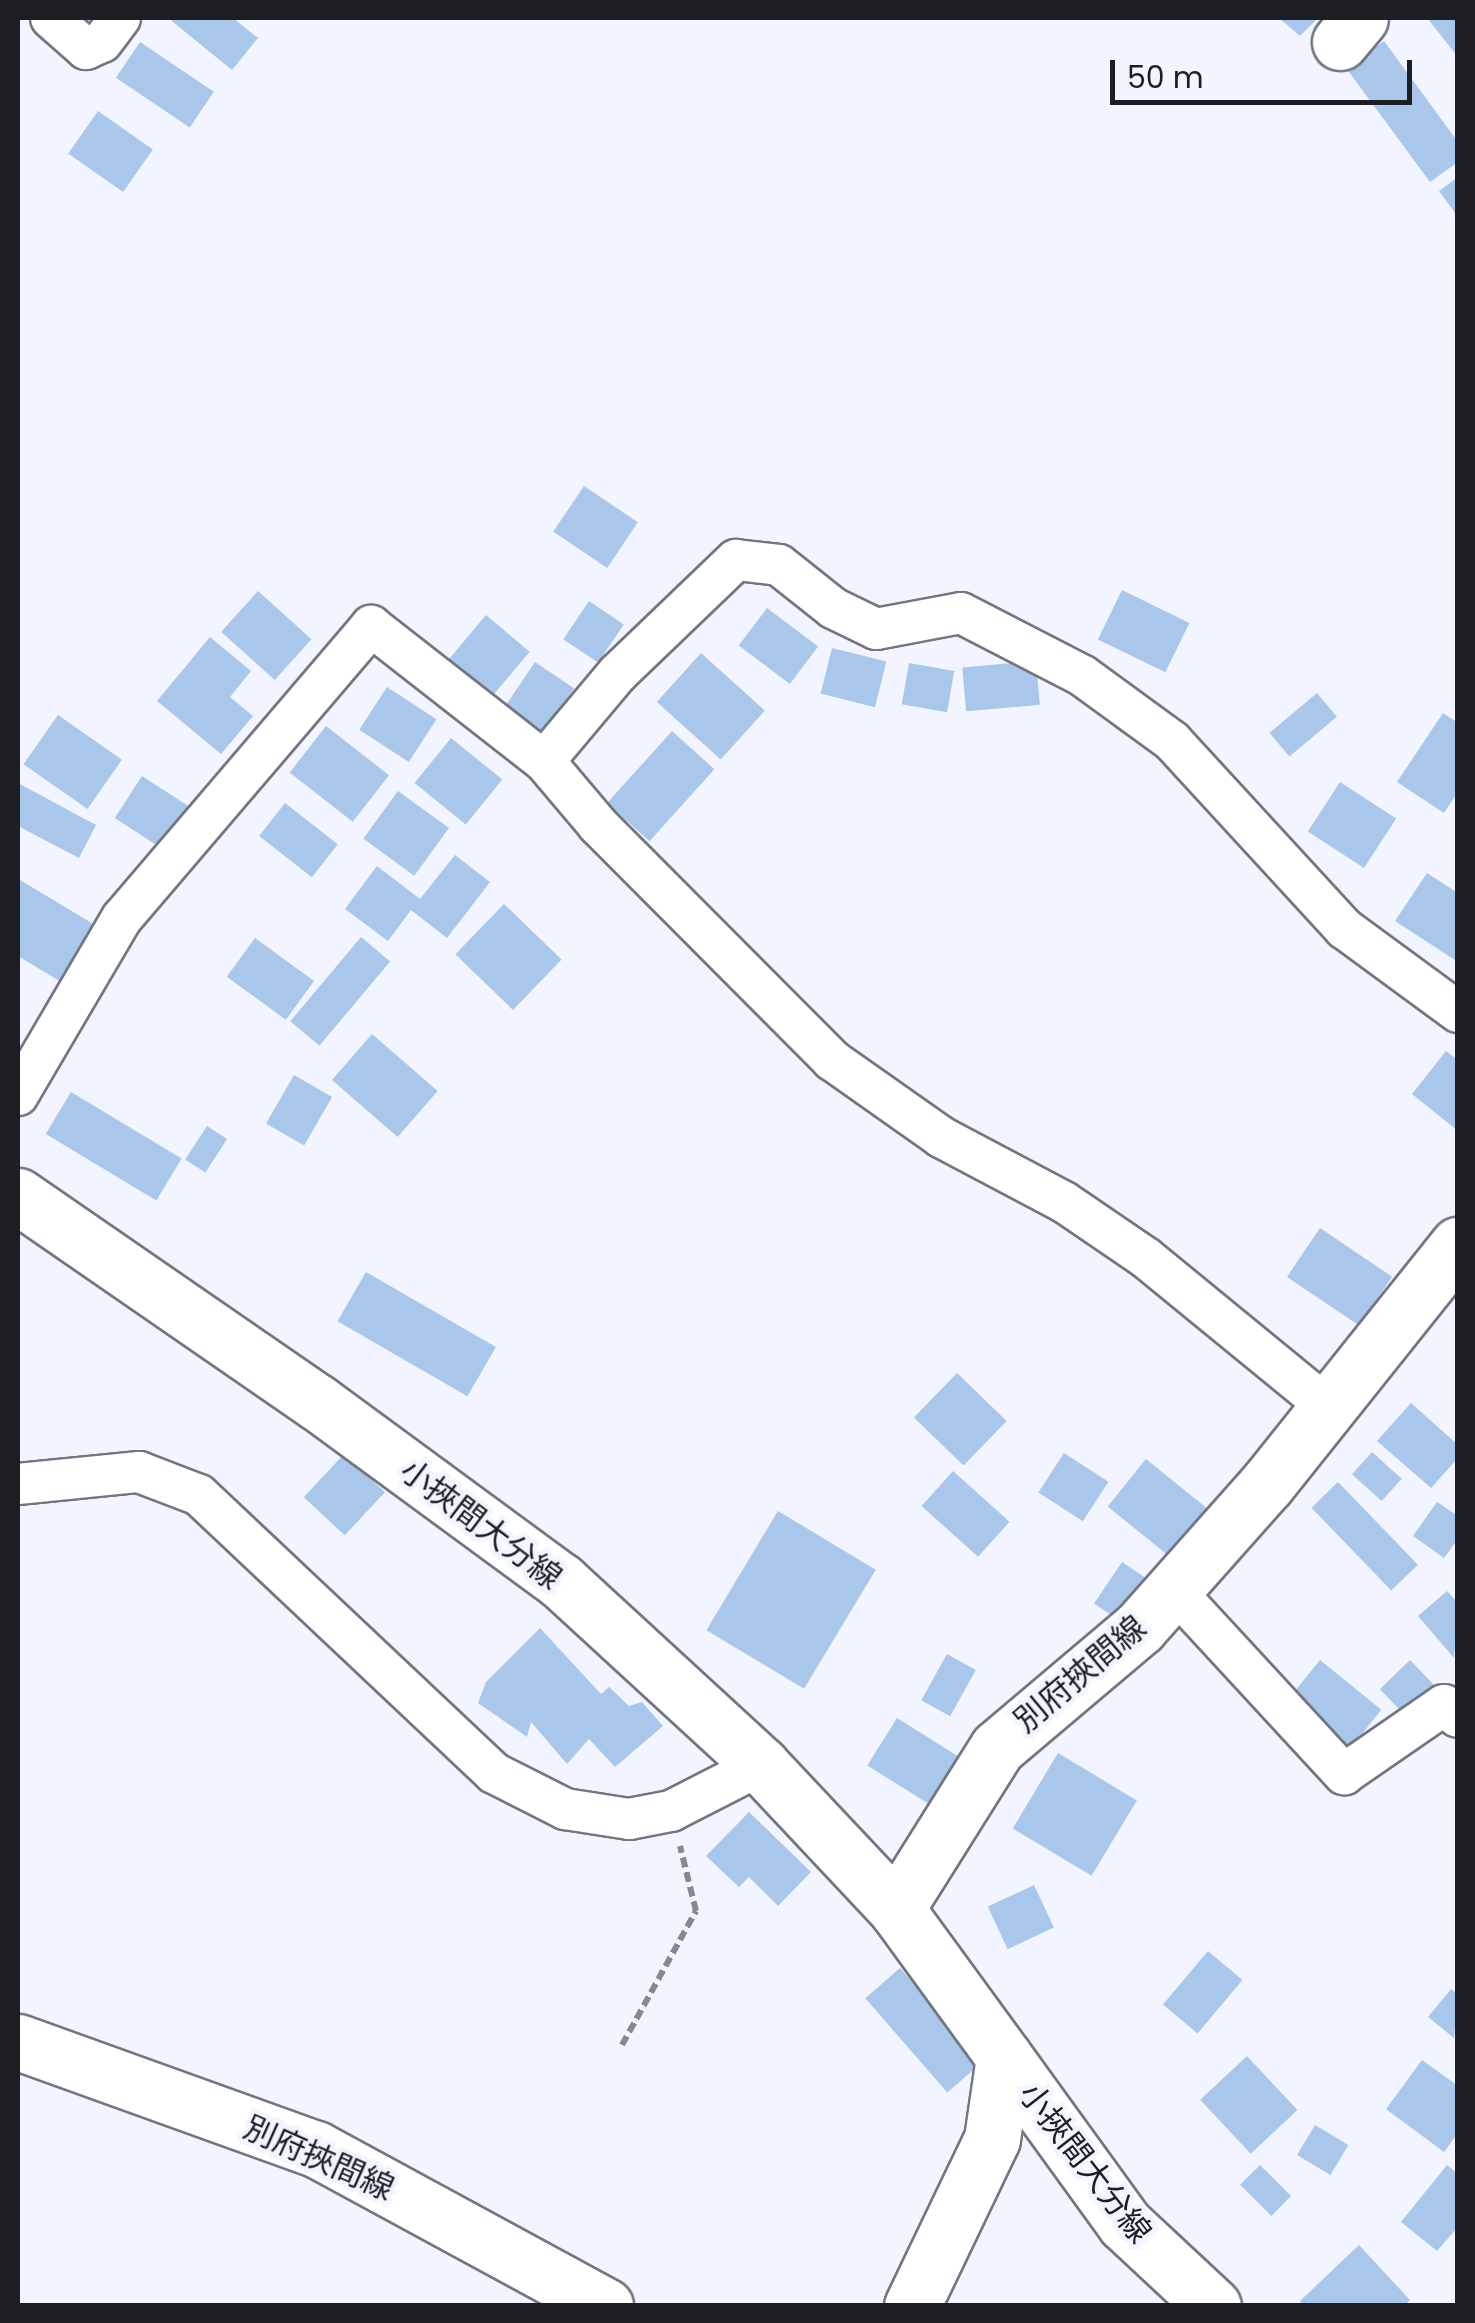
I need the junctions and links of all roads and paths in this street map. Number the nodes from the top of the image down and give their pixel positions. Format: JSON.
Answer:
{"nodes":[{"id":1,"x":52,"y":18,"type":"edge"},
{"id":2,"x":120,"y":18,"type":"edge"},
{"id":3,"x":544,"y":761,"type":"junction"},
{"id":4,"x":1458,"y":1012,"type":"edge"},
{"id":5,"x":18,"y":1095,"type":"edge"},
{"id":6,"x":18,"y":1196,"type":"edge"},
{"id":7,"x":1458,"y":1245,"type":"edge"},
{"id":8,"x":1328,"y":1406,"type":"junction"},
{"id":9,"x":18,"y":1484,"type":"edge"},
{"id":10,"x":1174,"y":1590,"type":"junction"},
{"id":11,"x":1458,"y":1717,"type":"edge"},
{"id":12,"x":760,"y":1765,"type":"junction"},
{"id":13,"x":670,"y":1811,"type":"junction"},
{"id":14,"x":896,"y":1909,"type":"junction"},
{"id":15,"x":18,"y":2042,"type":"edge"},
{"id":16,"x":622,"y":2045,"type":"dead end"},
{"id":17,"x":1004,"y":2058,"type":"junction"},
{"id":18,"x":606,"y":2306,"type":"edge"},
{"id":19,"x":912,"y":2306,"type":"edge"},
{"id":20,"x":1213,"y":2306,"type":"edge"}],
"edges":[{"from":1,"to":2,"type":"street"},
{"from":3,"to":4,"type":"street"},
{"from":3,"to":5,"type":"street"},
{"from":3,"to":8,"type":"street"},
{"from":6,"to":12,"type":"main road","name":"小挾間大分線"},
{"from":7,"to":8,"type":"main road","name":"別府挾間線"},
{"from":8,"to":10,"type":"main road","name":"別府挾間線"},
{"from":9,"to":13,"type":"street"},
{"from":10,"to":11,"type":"street"},
{"from":10,"to":14,"type":"main road","name":"別府挾間線"},
{"from":12,"to":13,"type":"street"},
{"from":12,"to":14,"type":"main road","name":"小挾間大分線"},
{"from":13,"to":16,"type":"path"},
{"from":14,"to":17,"type":"main road"},
{"from":15,"to":18,"type":"main road","name":"別府挾間線"},
{"from":17,"to":19,"type":"main road"},
{"from":17,"to":20,"type":"main road","name":"小挾間大分線"}]}
